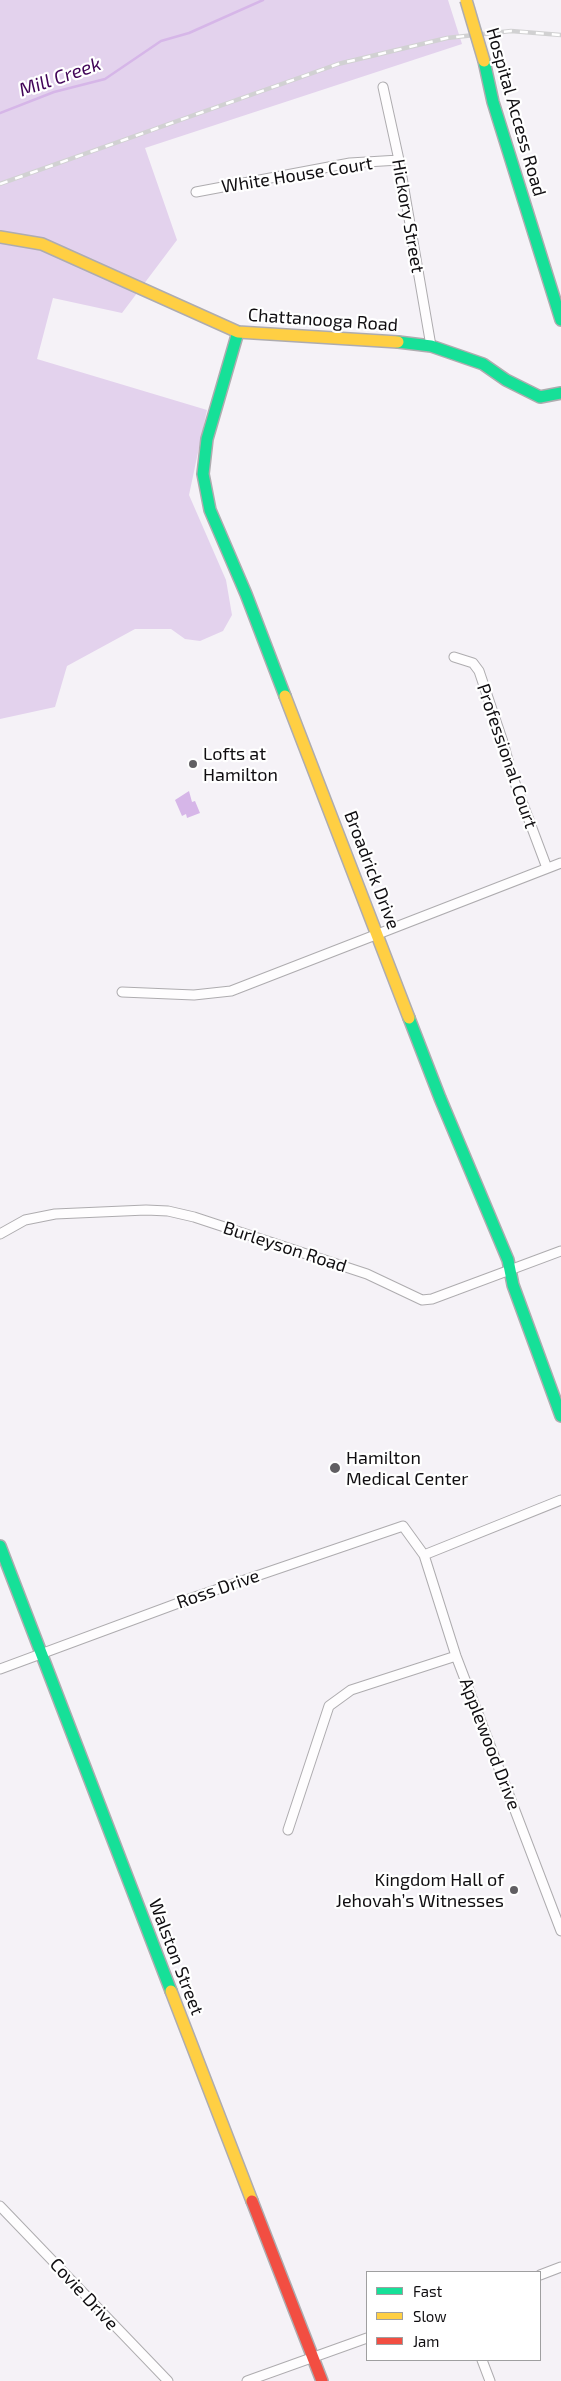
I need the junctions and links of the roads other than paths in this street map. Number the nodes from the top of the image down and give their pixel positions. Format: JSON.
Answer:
{"nodes":[{"id":1,"x":466,"y":0,"type":"edge"},
{"id":2,"x":383,"y":87,"type":"dead end"},
{"id":3,"x":399,"y":160,"type":"junction"},
{"id":4,"x":196,"y":192,"type":"dead end"},
{"id":5,"x":0,"y":237,"type":"edge"},
{"id":6,"x":561,"y":320,"type":"edge"},
{"id":7,"x":238,"y":332,"type":"junction"},
{"id":8,"x":430,"y":346,"type":"junction"},
{"id":9,"x":561,"y":393,"type":"edge"},
{"id":10,"x":454,"y":657,"type":"dead end"},
{"id":11,"x":561,"y":863,"type":"edge"},
{"id":12,"x":547,"y":868,"type":"junction"},
{"id":13,"x":378,"y":936,"type":"junction"},
{"id":14,"x":122,"y":992,"type":"dead end"},
{"id":15,"x":0,"y":1234,"type":"edge"},
{"id":16,"x":561,"y":1251,"type":"edge"},
{"id":17,"x":510,"y":1270,"type":"junction"},
{"id":18,"x":561,"y":1416,"type":"edge"},
{"id":19,"x":561,"y":1500,"type":"edge"},
{"id":20,"x":0,"y":1546,"type":"edge"},
{"id":21,"x":424,"y":1555,"type":"junction"},
{"id":22,"x":40,"y":1653,"type":"junction"},
{"id":23,"x":456,"y":1656,"type":"junction"},
{"id":24,"x":0,"y":1669,"type":"edge"},
{"id":25,"x":288,"y":1830,"type":"dead end"},
{"id":26,"x":561,"y":1931,"type":"edge"},
{"id":27,"x":0,"y":2206,"type":"edge"},
{"id":28,"x":561,"y":2267,"type":"edge"},
{"id":29,"x":541,"y":2275,"type":"edge"},
{"id":30,"x":366,"y":2338,"type":"edge"},
{"id":31,"x":311,"y":2358,"type":"junction"},
{"id":32,"x":482,"y":2361,"type":"edge"},
{"id":33,"x":168,"y":2381,"type":"edge"},
{"id":34,"x":247,"y":2381,"type":"edge"},
{"id":35,"x":322,"y":2381,"type":"edge"},
{"id":36,"x":490,"y":2381,"type":"edge"}],
"edges":[{"from":1,"to":6,"type":"street","name":"Hospital Access Road","bridge":true},
{"from":2,"to":3,"type":"street","name":"Hickory Street"},
{"from":3,"to":4,"type":"street","name":"White House Court"},
{"from":3,"to":8,"type":"street","name":"Hickory Street"},
{"from":5,"to":7,"type":"street","name":"Chattanooga Road"},
{"from":7,"to":8,"type":"street","name":"Chattanooga Road"},
{"from":7,"to":13,"type":"street","name":"Broadrick Drive"},
{"from":8,"to":9,"type":"street","name":"Chattanooga Road"},
{"from":10,"to":12,"type":"street","name":"Professional Court"},
{"from":11,"to":12,"type":"street"},
{"from":12,"to":13,"type":"street"},
{"from":13,"to":14,"type":"street"},
{"from":13,"to":17,"type":"street","name":"Broadrick Drive"},
{"from":15,"to":17,"type":"street","name":"Burleyson Road"},
{"from":16,"to":17,"type":"street","name":"Burleyson Road"},
{"from":17,"to":18,"type":"street","name":"Broadrick Drive"},
{"from":19,"to":21,"type":"street"},
{"from":20,"to":22,"type":"street","name":"Walston Street"},
{"from":21,"to":22,"type":"street","name":"Ross Drive"},
{"from":21,"to":23,"type":"street","name":"Applewood Drive"},
{"from":22,"to":24,"type":"street","name":"Ross Drive"},
{"from":22,"to":31,"type":"street","name":"Walston Street"},
{"from":23,"to":25,"type":"street"},
{"from":23,"to":26,"type":"street","name":"Applewood Drive"},
{"from":27,"to":33,"type":"street","name":"Covie Drive"},
{"from":28,"to":29,"type":"street"},
{"from":30,"to":31,"type":"street"},
{"from":31,"to":34,"type":"street"},
{"from":31,"to":35,"type":"street","name":"Walston Street"},
{"from":32,"to":36,"type":"street"}]}
